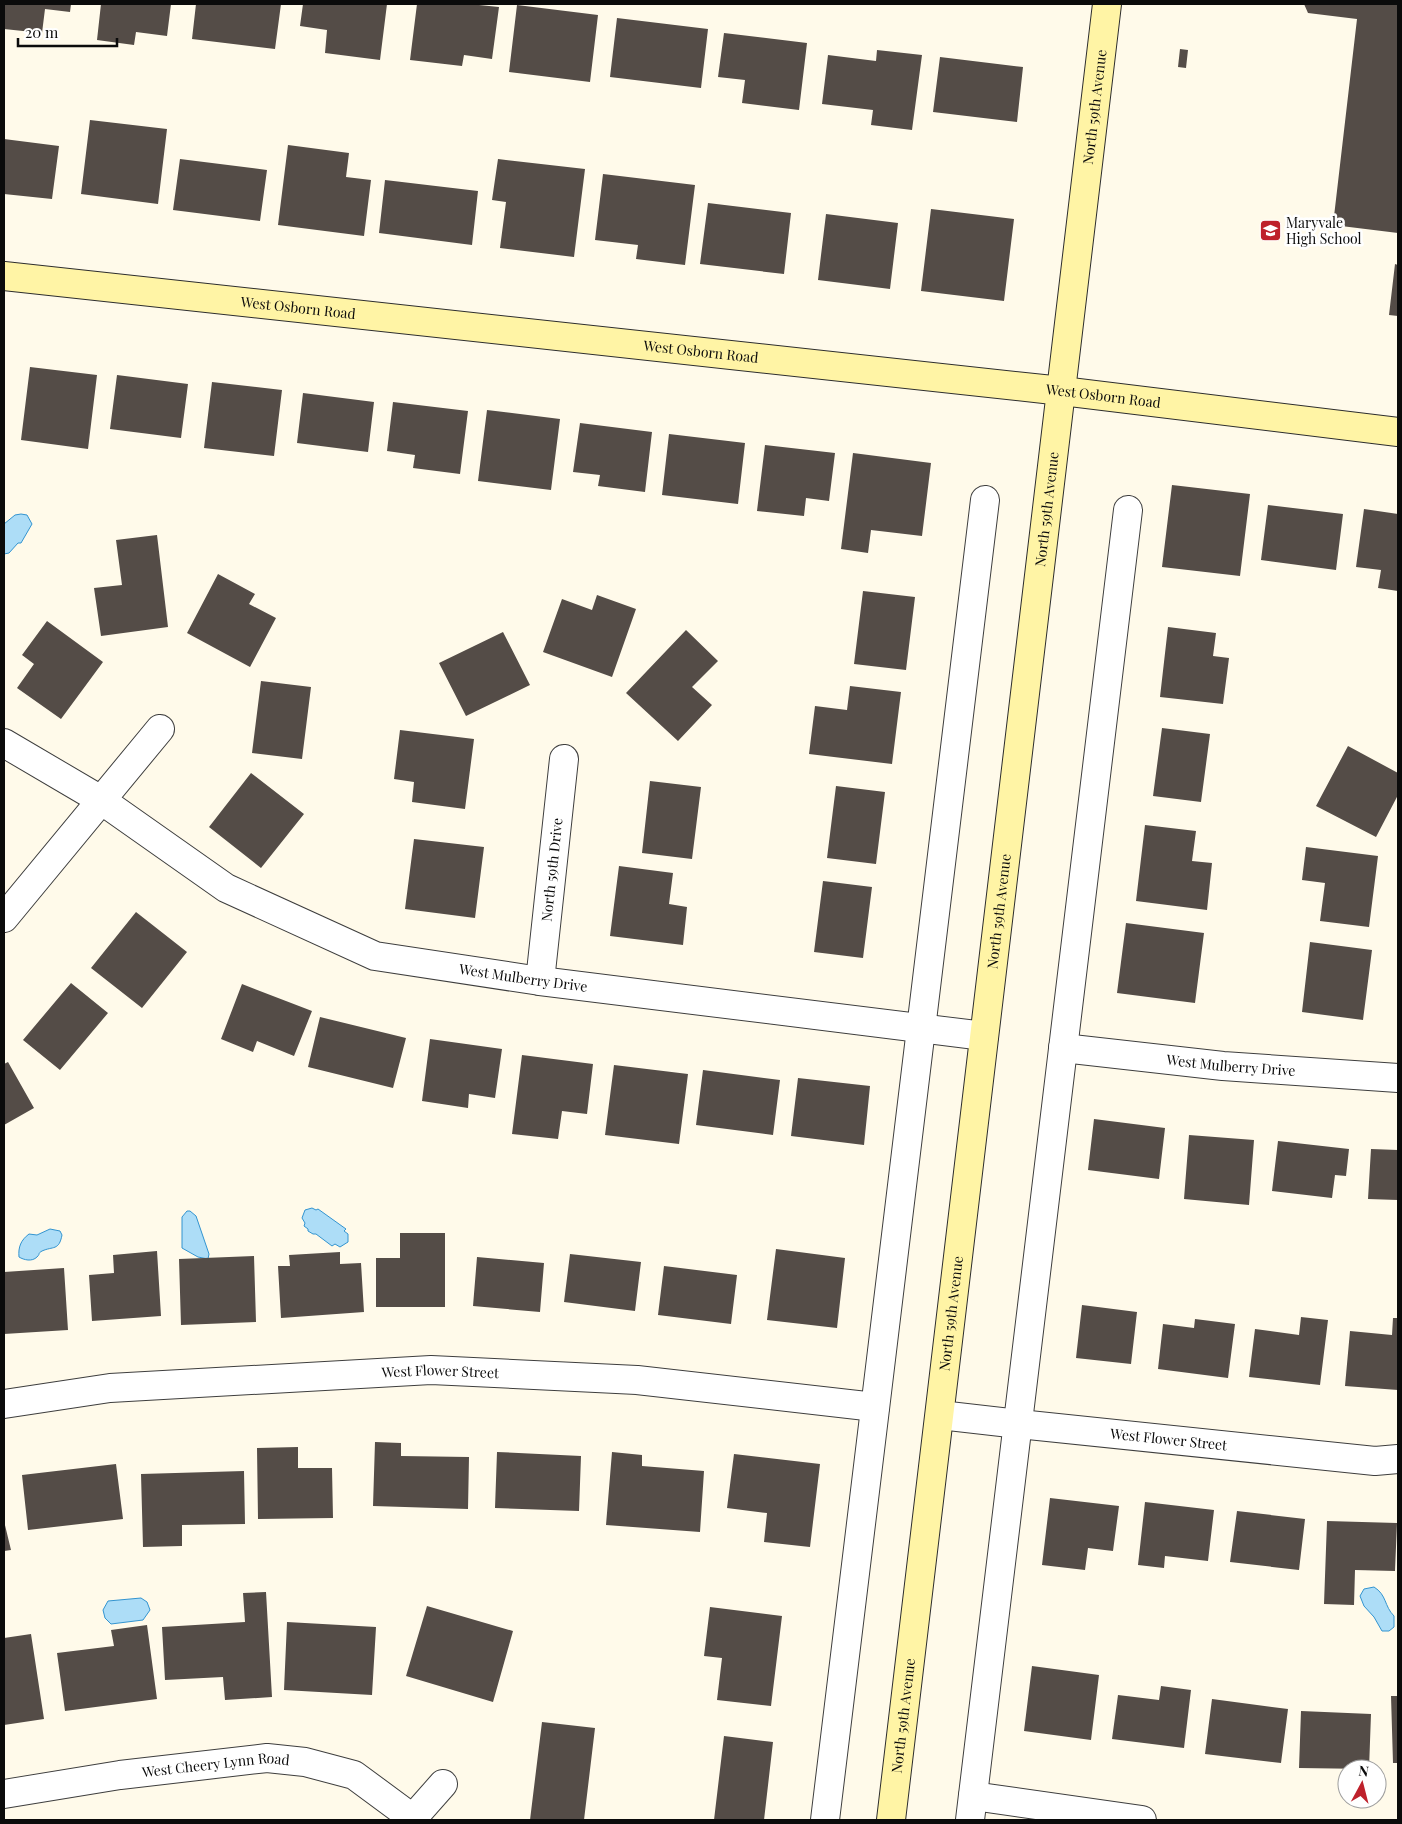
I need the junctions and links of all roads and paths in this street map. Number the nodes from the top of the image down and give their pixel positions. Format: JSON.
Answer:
{"nodes":[{"id":1,"x":1108,"y":4,"type":"edge"},
{"id":2,"x":4,"y":276,"type":"edge"},
{"id":3,"x":1062,"y":391,"type":"junction"},
{"id":4,"x":1398,"y":432,"type":"edge"},
{"id":5,"x":985,"y":500,"type":"dead end"},
{"id":6,"x":1128,"y":510,"type":"dead end"},
{"id":7,"x":160,"y":729,"type":"dead end"},
{"id":8,"x":4,"y":743,"type":"edge"},
{"id":9,"x":564,"y":759,"type":"dead end"},
{"id":10,"x":101,"y":800,"type":"junction"},
{"id":11,"x":4,"y":918,"type":"edge"},
{"id":12,"x":540,"y":981,"type":"junction"},
{"id":13,"x":922,"y":1029,"type":"junction"},
{"id":14,"x":984,"y":1036,"type":"junction"},
{"id":15,"x":1063,"y":1048,"type":"junction"},
{"id":16,"x":1398,"y":1078,"type":"edge"},
{"id":17,"x":4,"y":1404,"type":"edge"},
{"id":18,"x":875,"y":1407,"type":"junction"},
{"id":19,"x":940,"y":1415,"type":"junction"},
{"id":20,"x":1019,"y":1424,"type":"junction"},
{"id":21,"x":1398,"y":1459,"type":"edge"},
{"id":22,"x":443,"y":1784,"type":"dead end"},
{"id":23,"x":4,"y":1794,"type":"edge"},
{"id":24,"x":972,"y":1808,"type":"edge"},
{"id":25,"x":414,"y":1819,"type":"edge"},
{"id":26,"x":825,"y":1820,"type":"edge"},
{"id":27,"x":891,"y":1820,"type":"edge"},
{"id":28,"x":1142,"y":1820,"type":"edge"}],
"edges":[{"from":1,"to":3,"type":"main road","name":"North 59th Avenue"},
{"from":2,"to":3,"type":"main road","name":"West Osborn Road"},
{"from":3,"to":4,"type":"main road","name":"West Osborn Road"},
{"from":3,"to":14,"type":"main road","name":"North 59th Avenue"},
{"from":5,"to":13,"type":"street"},
{"from":6,"to":15,"type":"street"},
{"from":7,"to":10,"type":"street"},
{"from":8,"to":10,"type":"street","name":"West Mulberry Drive"},
{"from":9,"to":12,"type":"street","name":"North 59th Drive"},
{"from":10,"to":11,"type":"street"},
{"from":10,"to":12,"type":"street","name":"West Mulberry Drive"},
{"from":12,"to":13,"type":"street","name":"West Mulberry Drive"},
{"from":13,"to":14,"type":"street","name":"West Mulberry Drive"},
{"from":13,"to":18,"type":"street"},
{"from":14,"to":19,"type":"main road","name":"North 59th Avenue"},
{"from":15,"to":16,"type":"street","name":"West Mulberry Drive"},
{"from":15,"to":20,"type":"street"},
{"from":17,"to":18,"type":"street","name":"West Flower Street"},
{"from":18,"to":26,"type":"street"},
{"from":19,"to":20,"type":"street","name":"West Flower Street"},
{"from":19,"to":27,"type":"main road","name":"North 59th Avenue"},
{"from":20,"to":21,"type":"street","name":"West Flower Street"},
{"from":20,"to":24,"type":"street"},
{"from":22,"to":25,"type":"street","name":"West Cheery Lynn Road"},
{"from":23,"to":25,"type":"street","name":"West Cheery Lynn Road"},
{"from":24,"to":28,"type":"street"}]}
